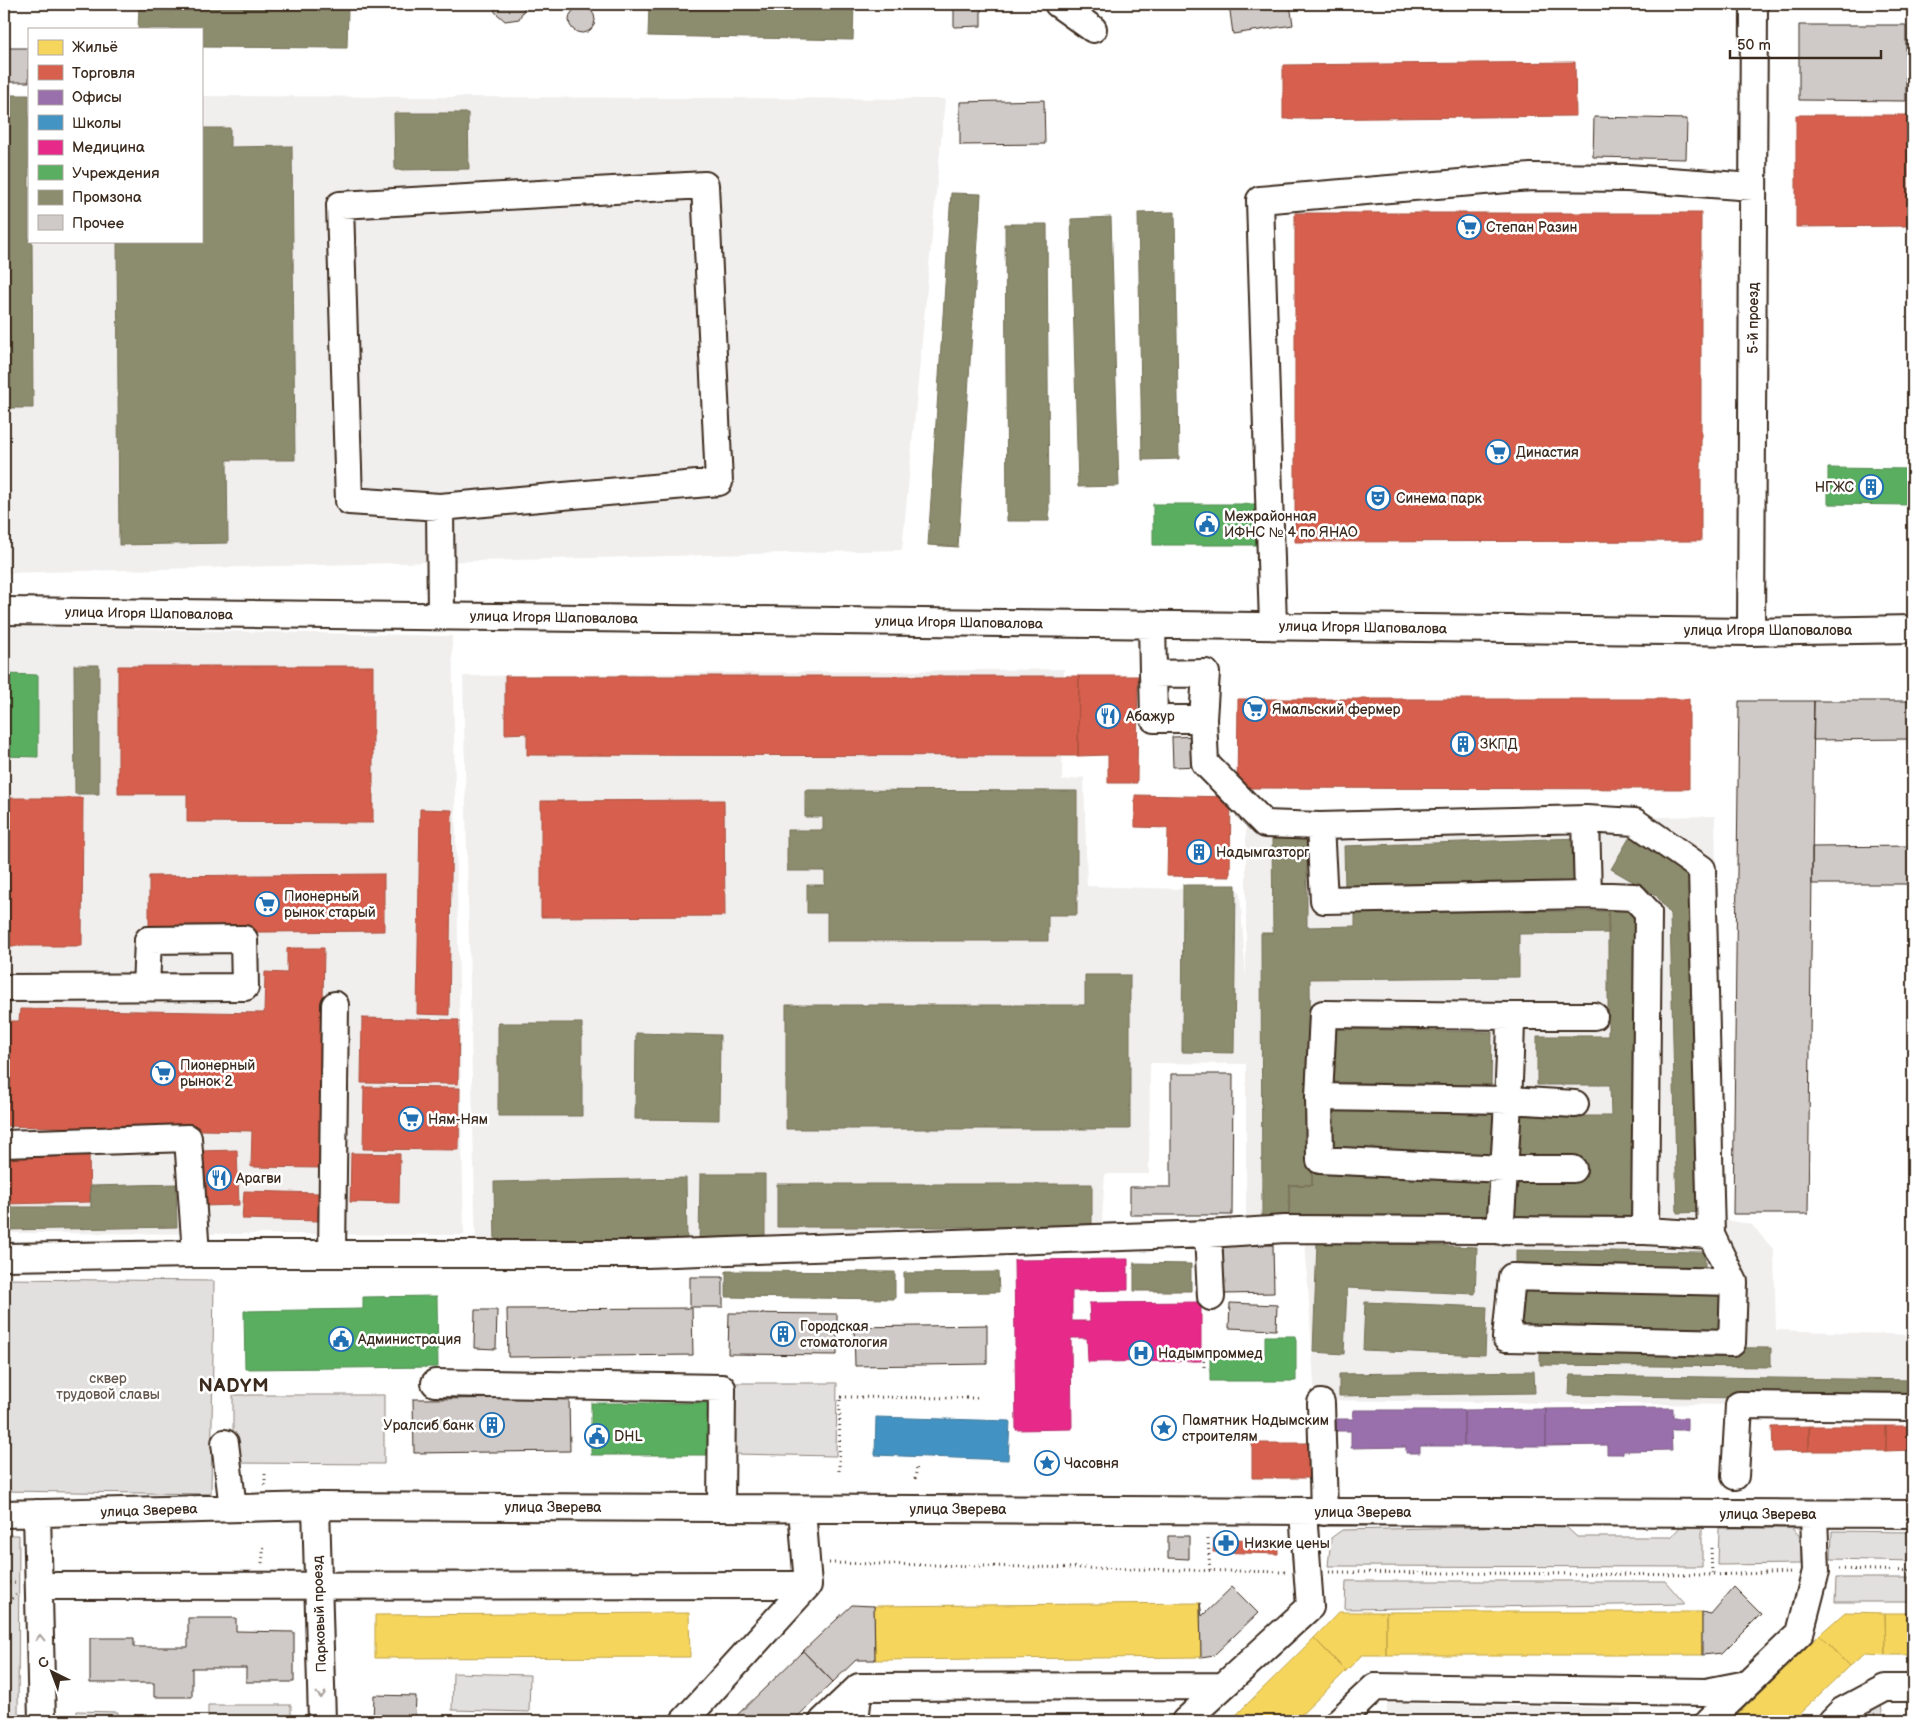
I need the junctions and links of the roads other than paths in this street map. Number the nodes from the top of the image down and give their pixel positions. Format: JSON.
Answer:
{"nodes":[{"id":1,"x":1058,"y":4,"type":"edge"},
{"id":2,"x":1754,"y":4,"type":"edge"},
{"id":3,"x":1093,"y":29,"type":"dead end"},
{"id":4,"x":1753,"y":187,"type":"junction"},
{"id":5,"x":440,"y":507,"type":"junction"},
{"id":6,"x":4,"y":611,"type":"edge"},
{"id":7,"x":441,"y":616,"type":"junction"},
{"id":8,"x":1152,"y":624,"type":"junction"},
{"id":9,"x":1273,"y":626,"type":"junction"},
{"id":10,"x":1913,"y":629,"type":"edge"},
{"id":11,"x":1751,"y":632,"type":"junction"},
{"id":12,"x":1153,"y":674,"type":"junction"},
{"id":13,"x":1203,"y":719,"type":"junction"},
{"id":14,"x":1586,"y":818,"type":"junction"},
{"id":15,"x":1320,"y":826,"type":"junction"},
{"id":16,"x":1588,"y":895,"type":"junction"},
{"id":17,"x":4,"y":988,"type":"edge"},
{"id":18,"x":146,"y":988,"type":"dead end"},
{"id":19,"x":335,"y":1005,"type":"dead end"},
{"id":20,"x":1511,"y":1016,"type":"junction"},
{"id":21,"x":1594,"y":1016,"type":"dead end"},
{"id":22,"x":1320,"y":1097,"type":"junction"},
{"id":23,"x":1509,"y":1100,"type":"junction"},
{"id":24,"x":1574,"y":1104,"type":"dead end"},
{"id":25,"x":4,"y":1144,"type":"edge"},
{"id":26,"x":1504,"y":1169,"type":"junction"},
{"id":27,"x":1573,"y":1169,"type":"dead end"},
{"id":28,"x":1500,"y":1231,"type":"junction"},
{"id":29,"x":1645,"y":1231,"type":"junction"},
{"id":30,"x":1208,"y":1234,"type":"junction"},
{"id":31,"x":1711,"y":1235,"type":"junction"},
{"id":32,"x":196,"y":1254,"type":"junction"},
{"id":33,"x":332,"y":1254,"type":"junction"},
{"id":34,"x":4,"y":1257,"type":"edge"},
{"id":35,"x":1734,"y":1282,"type":"junction"},
{"id":36,"x":1211,"y":1297,"type":"dead end"},
{"id":37,"x":435,"y":1383,"type":"dead end"},
{"id":38,"x":1321,"y":1403,"type":"dead end"},
{"id":39,"x":1913,"y":1407,"type":"edge"},
{"id":40,"x":225,"y":1443,"type":"dead end"},
{"id":41,"x":1735,"y":1476,"type":"dead end"},
{"id":42,"x":316,"y":1506,"type":"junction"},
{"id":43,"x":721,"y":1507,"type":"junction"},
{"id":44,"x":233,"y":1508,"type":"junction"},
{"id":45,"x":802,"y":1509,"type":"junction"},
{"id":46,"x":1314,"y":1512,"type":"junction"},
{"id":47,"x":37,"y":1513,"type":"junction"},
{"id":48,"x":4,"y":1514,"type":"edge"},
{"id":49,"x":1913,"y":1514,"type":"edge"},
{"id":50,"x":1814,"y":1515,"type":"junction"},
{"id":51,"x":318,"y":1584,"type":"junction"},
{"id":52,"x":808,"y":1585,"type":"junction"},
{"id":53,"x":39,"y":1586,"type":"junction"},
{"id":54,"x":1747,"y":1684,"type":"junction"},
{"id":55,"x":1223,"y":1686,"type":"junction"},
{"id":56,"x":858,"y":1687,"type":"junction"},
{"id":57,"x":1913,"y":1688,"type":"edge"},
{"id":58,"x":42,"y":1721,"type":"edge"},
{"id":59,"x":322,"y":1721,"type":"edge"},
{"id":60,"x":684,"y":1721,"type":"edge"},
{"id":61,"x":824,"y":1721,"type":"edge"},
{"id":62,"x":855,"y":1721,"type":"edge"},
{"id":63,"x":1185,"y":1721,"type":"edge"},
{"id":64,"x":1338,"y":1721,"type":"edge"},
{"id":65,"x":1709,"y":1721,"type":"edge"},
{"id":66,"x":1832,"y":1721,"type":"edge"}],
"edges":[{"from":1,"to":3,"type":"street"},
{"from":2,"to":4,"type":"street","name":"5-й проезд"},
{"from":4,"to":9,"type":"street"},
{"from":4,"to":11,"type":"street","name":"5-й проезд"},
{"from":5,"to":5,"type":"street"},
{"from":5,"to":7,"type":"street"},
{"from":6,"to":7,"type":"street","name":"улица Игоря Шаповалова"},
{"from":7,"to":8,"type":"street","name":"улица Игоря Шаповалова"},
{"from":8,"to":9,"type":"street","name":"улица Игоря Шаповалова"},
{"from":8,"to":12,"type":"street"},
{"from":9,"to":11,"type":"street","name":"улица Игоря Шаповалова"},
{"from":10,"to":11,"type":"street","name":"улица Игоря Шаповалова"},
{"from":12,"to":13,"type":"street"},
{"from":12,"to":13,"type":"street"},
{"from":13,"to":15,"type":"street"},
{"from":14,"to":15,"type":"street"},
{"from":14,"to":16,"type":"street"},
{"from":14,"to":31,"type":"street"},
{"from":15,"to":16,"type":"street"},
{"from":16,"to":29,"type":"street"},
{"from":17,"to":18,"type":"street"},
{"from":19,"to":33,"type":"street"},
{"from":20,"to":21,"type":"street"},
{"from":20,"to":22,"type":"street"},
{"from":20,"to":23,"type":"street"},
{"from":22,"to":23,"type":"street"},
{"from":22,"to":26,"type":"street"},
{"from":23,"to":24,"type":"street"},
{"from":23,"to":26,"type":"street"},
{"from":25,"to":32,"type":"street"},
{"from":26,"to":27,"type":"street"},
{"from":26,"to":28,"type":"street"},
{"from":28,"to":29,"type":"street"},
{"from":28,"to":30,"type":"street"},
{"from":29,"to":31,"type":"street"},
{"from":30,"to":33,"type":"street"},
{"from":30,"to":36,"type":"street"},
{"from":31,"to":35,"type":"street"},
{"from":32,"to":33,"type":"street"},
{"from":32,"to":34,"type":"street"},
{"from":35,"to":35,"type":"street"},
{"from":37,"to":43,"type":"street"},
{"from":38,"to":46,"type":"street"},
{"from":39,"to":41,"type":"street"},
{"from":40,"to":44,"type":"street"},
{"from":42,"to":43,"type":"street","name":"улица Зверева"},
{"from":42,"to":44,"type":"street","name":"улица Зверева"},
{"from":42,"to":51,"type":"street","name":"Парковый проезд"},
{"from":43,"to":45,"type":"street","name":"улица Зверева"},
{"from":44,"to":47,"type":"street","name":"улица Зверева"},
{"from":45,"to":46,"type":"street","name":"улица Зверева"},
{"from":45,"to":52,"type":"street"},
{"from":46,"to":50,"type":"street","name":"улица Зверева"},
{"from":46,"to":55,"type":"street"},
{"from":47,"to":48,"type":"street","name":"улица Зверева"},
{"from":47,"to":53,"type":"street"},
{"from":49,"to":50,"type":"street","name":"улица Зверева"},
{"from":50,"to":54,"type":"street"},
{"from":51,"to":52,"type":"street"},
{"from":51,"to":53,"type":"street"},
{"from":51,"to":59,"type":"street","name":"Парковый проезд","one_way":true},
{"from":52,"to":60,"type":"street"},
{"from":58,"to":53,"type":"street","one_way":true},
{"from":54,"to":64,"type":"street"},
{"from":54,"to":65,"type":"street"},
{"from":55,"to":56,"type":"street"},
{"from":55,"to":63,"type":"street"},
{"from":56,"to":61,"type":"street"},
{"from":56,"to":62,"type":"street"},
{"from":57,"to":66,"type":"street"}]}
